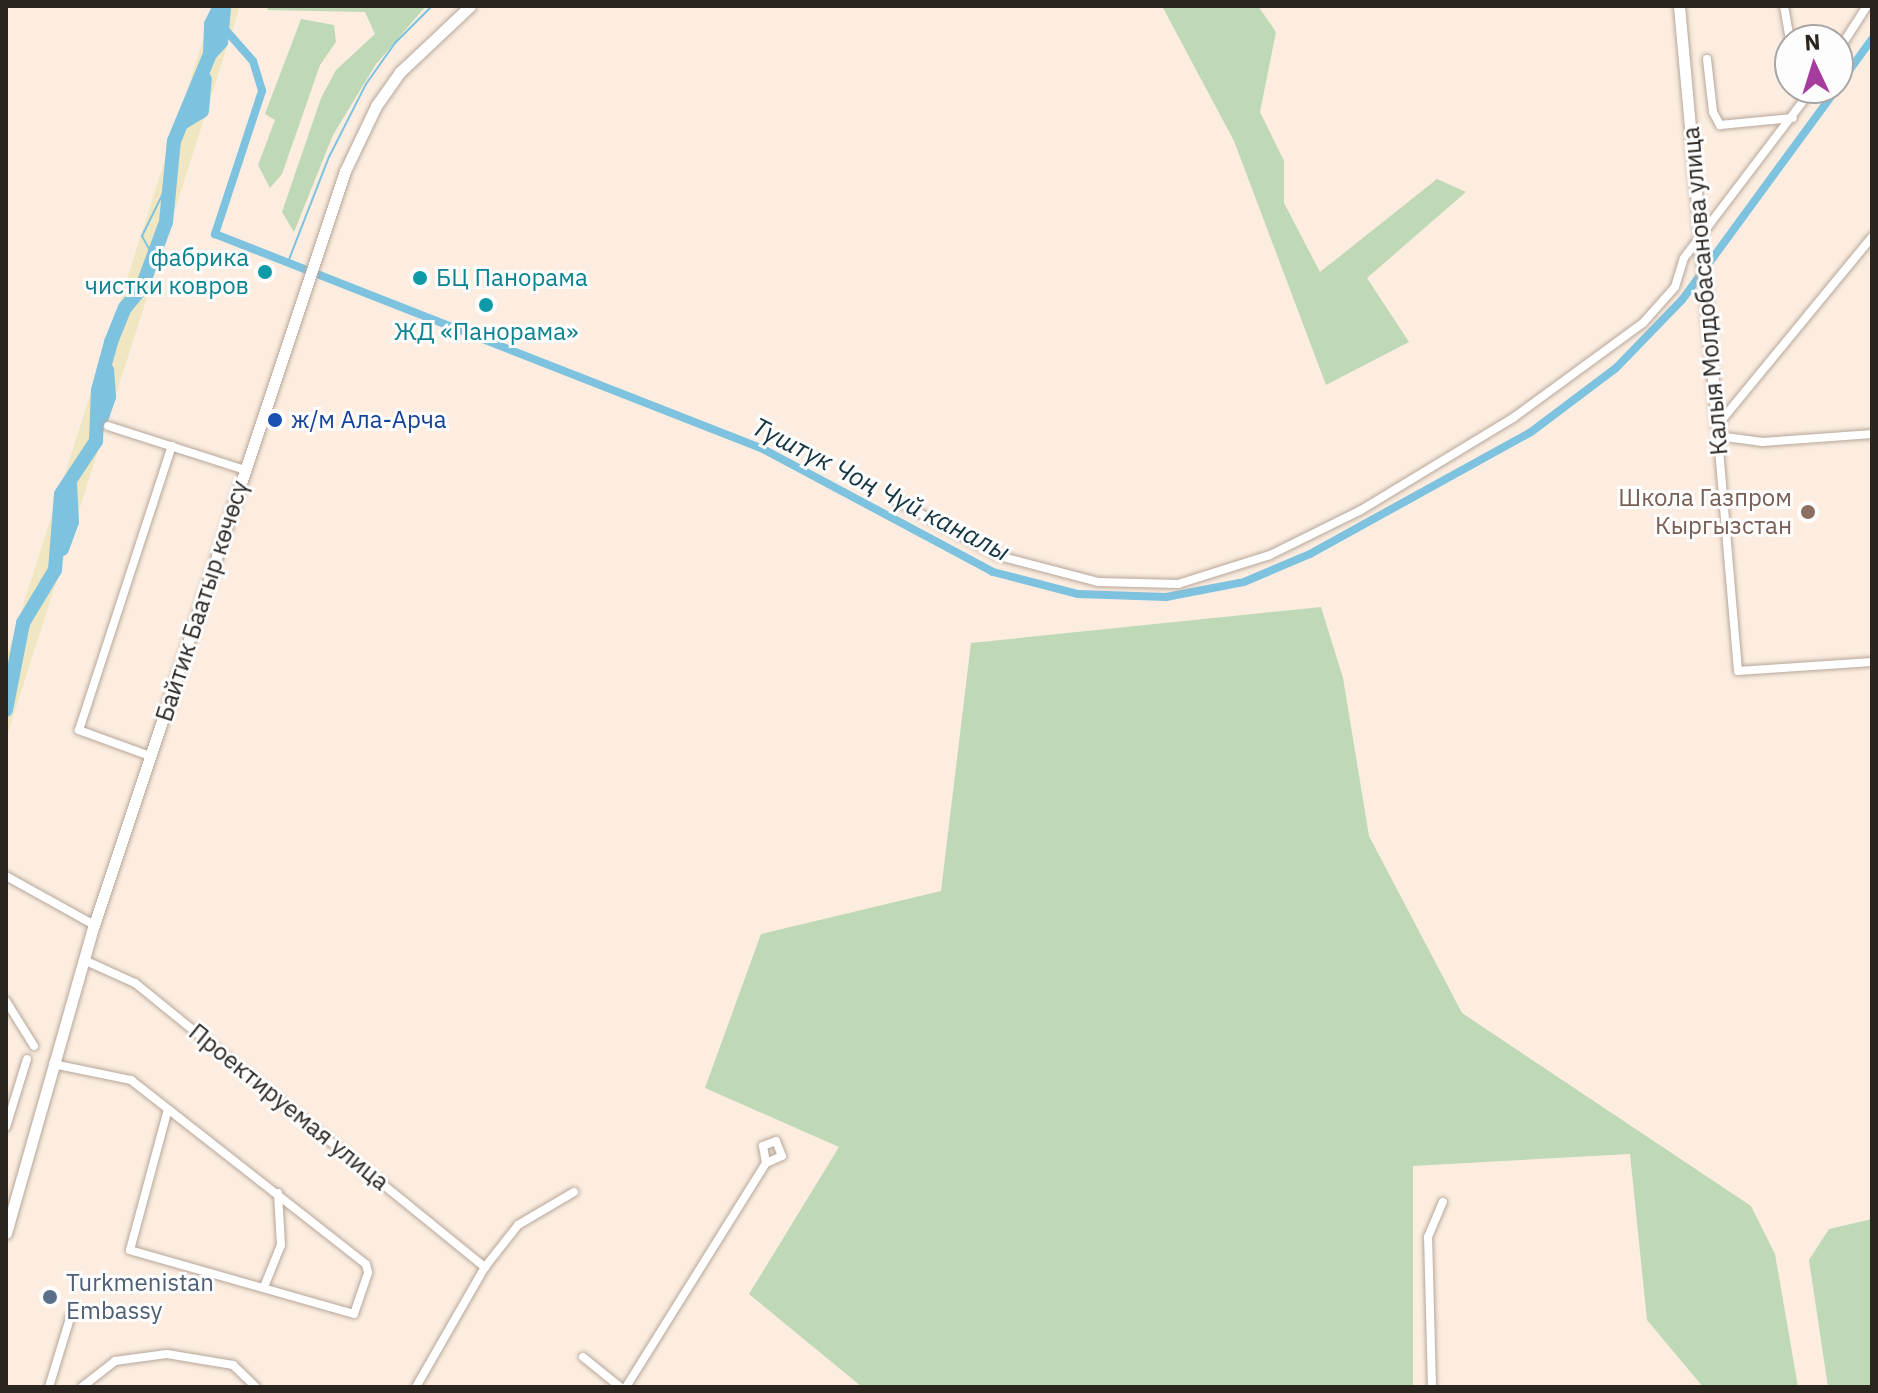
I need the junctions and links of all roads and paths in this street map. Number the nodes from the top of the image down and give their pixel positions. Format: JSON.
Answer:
{"nodes":[{"id":1,"x":470,"y":6,"type":"edge"},
{"id":2,"x":1679,"y":6,"type":"edge"},
{"id":3,"x":1867,"y":6,"type":"edge"},
{"id":4,"x":1854,"y":26,"type":"edge"},
{"id":5,"x":1707,"y":59,"type":"dead end"},
{"id":6,"x":1802,"y":104,"type":"edge"},
{"id":7,"x":1793,"y":118,"type":"junction"},
{"id":8,"x":1701,"y":237,"type":"junction"},
{"id":9,"x":1872,"y":237,"type":"edge"},
{"id":10,"x":108,"y":426,"type":"dead end"},
{"id":11,"x":1718,"y":431,"type":"junction"},
{"id":12,"x":1872,"y":434,"type":"edge"},
{"id":13,"x":172,"y":446,"type":"junction"},
{"id":14,"x":245,"y":470,"type":"junction"},
{"id":15,"x":895,"y":500,"type":"dead end"},
{"id":16,"x":1872,"y":662,"type":"edge"},
{"id":17,"x":150,"y":756,"type":"junction"},
{"id":18,"x":6,"y":876,"type":"edge"},
{"id":19,"x":94,"y":925,"type":"junction"},
{"id":20,"x":84,"y":960,"type":"junction"},
{"id":21,"x":6,"y":1001,"type":"edge"},
{"id":22,"x":34,"y":1046,"type":"dead end"},
{"id":23,"x":27,"y":1059,"type":"dead end"},
{"id":24,"x":53,"y":1064,"type":"junction"},
{"id":25,"x":168,"y":1109,"type":"junction"},
{"id":26,"x":6,"y":1127,"type":"edge"},
{"id":27,"x":766,"y":1163,"type":"dead end"},
{"id":28,"x":574,"y":1192,"type":"dead end"},
{"id":29,"x":278,"y":1193,"type":"junction"},
{"id":30,"x":1443,"y":1202,"type":"dead end"},
{"id":31,"x":6,"y":1233,"type":"edge"},
{"id":32,"x":485,"y":1267,"type":"junction"},
{"id":33,"x":264,"y":1287,"type":"junction"},
{"id":34,"x":71,"y":1315,"type":"dead end"},
{"id":35,"x":583,"y":1357,"type":"dead end"},
{"id":36,"x":49,"y":1387,"type":"edge"},
{"id":37,"x":82,"y":1387,"type":"edge"},
{"id":38,"x":256,"y":1387,"type":"edge"},
{"id":39,"x":416,"y":1387,"type":"edge"},
{"id":40,"x":623,"y":1387,"type":"edge"},
{"id":41,"x":1432,"y":1387,"type":"edge"}],
"edges":[{"from":1,"to":14,"type":"main road","name":"Байтик Баатыр көчөсү"},
{"from":2,"to":8,"type":"main road","name":"Калыя Молдобасанова улица"},
{"from":3,"to":4,"type":"street"},
{"from":5,"to":7,"type":"street"},
{"from":6,"to":7,"type":"street"},
{"from":7,"to":8,"type":"street"},
{"from":8,"to":11,"type":"main road","name":"Калыя Молдобасанова улица"},
{"from":8,"to":15,"type":"street"},
{"from":9,"to":11,"type":"street"},
{"from":10,"to":13,"type":"street"},
{"from":11,"to":12,"type":"street"},
{"from":11,"to":16,"type":"street","name":"Калыя Молдобасанова улица"},
{"from":13,"to":14,"type":"street"},
{"from":13,"to":17,"type":"street"},
{"from":14,"to":17,"type":"main road","name":"Байтик Баатыр көчөсү"},
{"from":17,"to":19,"type":"main road","name":"Байтик Баатыр көчөсү"},
{"from":18,"to":19,"type":"street"},
{"from":19,"to":20,"type":"main road","name":"Байтик Баатыр көчөсү"},
{"from":20,"to":24,"type":"main road","name":"Байтик Баатыр көчөсү"},
{"from":20,"to":32,"type":"street","name":"Проектируемая улица"},
{"from":21,"to":22,"type":"street"},
{"from":23,"to":26,"type":"street"},
{"from":24,"to":25,"type":"street"},
{"from":24,"to":31,"type":"main road","name":"Байтик Баатыр көчөсү"},
{"from":25,"to":29,"type":"street"},
{"from":25,"to":33,"type":"street"},
{"from":27,"to":40,"type":"street"},
{"from":28,"to":32,"type":"street"},
{"from":29,"to":33,"type":"street"},
{"from":29,"to":33,"type":"street"},
{"from":30,"to":41,"type":"street"},
{"from":32,"to":39,"type":"street"},
{"from":34,"to":36,"type":"street"},
{"from":35,"to":40,"type":"street"},
{"from":37,"to":38,"type":"street"}]}
